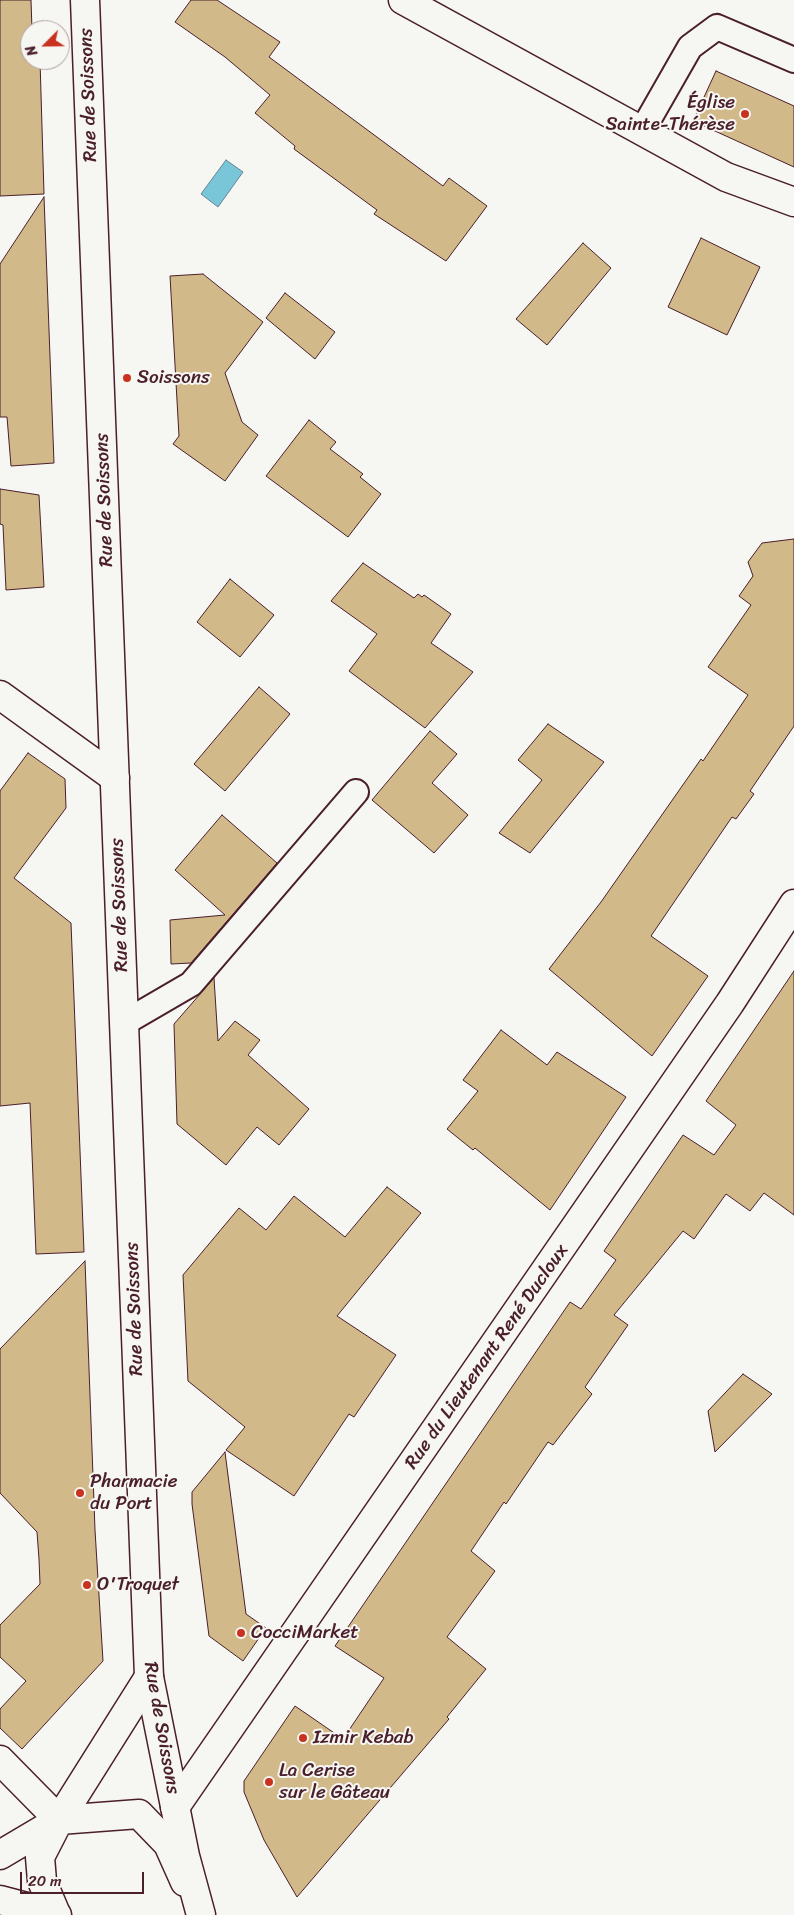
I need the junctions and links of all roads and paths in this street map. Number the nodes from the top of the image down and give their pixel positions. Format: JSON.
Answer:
{"nodes":[{"id":1,"x":85,"y":0,"type":"edge"},
{"id":2,"x":403,"y":0,"type":"edge"},
{"id":3,"x":794,"y":60,"type":"edge"},
{"id":4,"x":642,"y":131,"type":"junction"},
{"id":5,"x":794,"y":202,"type":"edge"},
{"id":6,"x":0,"y":694,"type":"edge"},
{"id":7,"x":115,"y":778,"type":"junction"},
{"id":8,"x":356,"y":792,"type":"dead end"},
{"id":9,"x":794,"y":904,"type":"edge"},
{"id":10,"x":124,"y":1023,"type":"junction"},
{"id":11,"x":149,"y":1677,"type":"junction"},
{"id":12,"x":0,"y":1760,"type":"edge"},
{"id":13,"x":175,"y":1807,"type":"junction"},
{"id":14,"x":59,"y":1820,"type":"junction"},
{"id":15,"x":0,"y":1855,"type":"edge"},
{"id":16,"x":0,"y":1900,"type":"edge"},
{"id":17,"x":57,"y":1915,"type":"edge"},
{"id":18,"x":200,"y":1915,"type":"edge"}],
"edges":[{"from":1,"to":7,"type":"street","name":"Rue de Soissons"},
{"from":2,"to":4,"type":"street"},
{"from":3,"to":4,"type":"lane"},
{"from":4,"to":5,"type":"street"},
{"from":6,"to":7,"type":"street"},
{"from":7,"to":10,"type":"street","name":"Rue de Soissons"},
{"from":8,"to":10,"type":"lane"},
{"from":9,"to":13,"type":"street","name":"Rue du Lieutenant René Ducloux"},
{"from":10,"to":11,"type":"street","name":"Rue de Soissons"},
{"from":11,"to":13,"type":"street","name":"Rue de Soissons"},
{"from":11,"to":14,"type":"street"},
{"from":12,"to":14,"type":"street"},
{"from":13,"to":18,"type":"street","name":"Rue de Soissons"},
{"from":14,"to":15,"type":"street"},
{"from":14,"to":17,"type":"street"},
{"from":14,"to":18,"type":"street"},
{"from":16,"to":17,"type":"street"}]}
